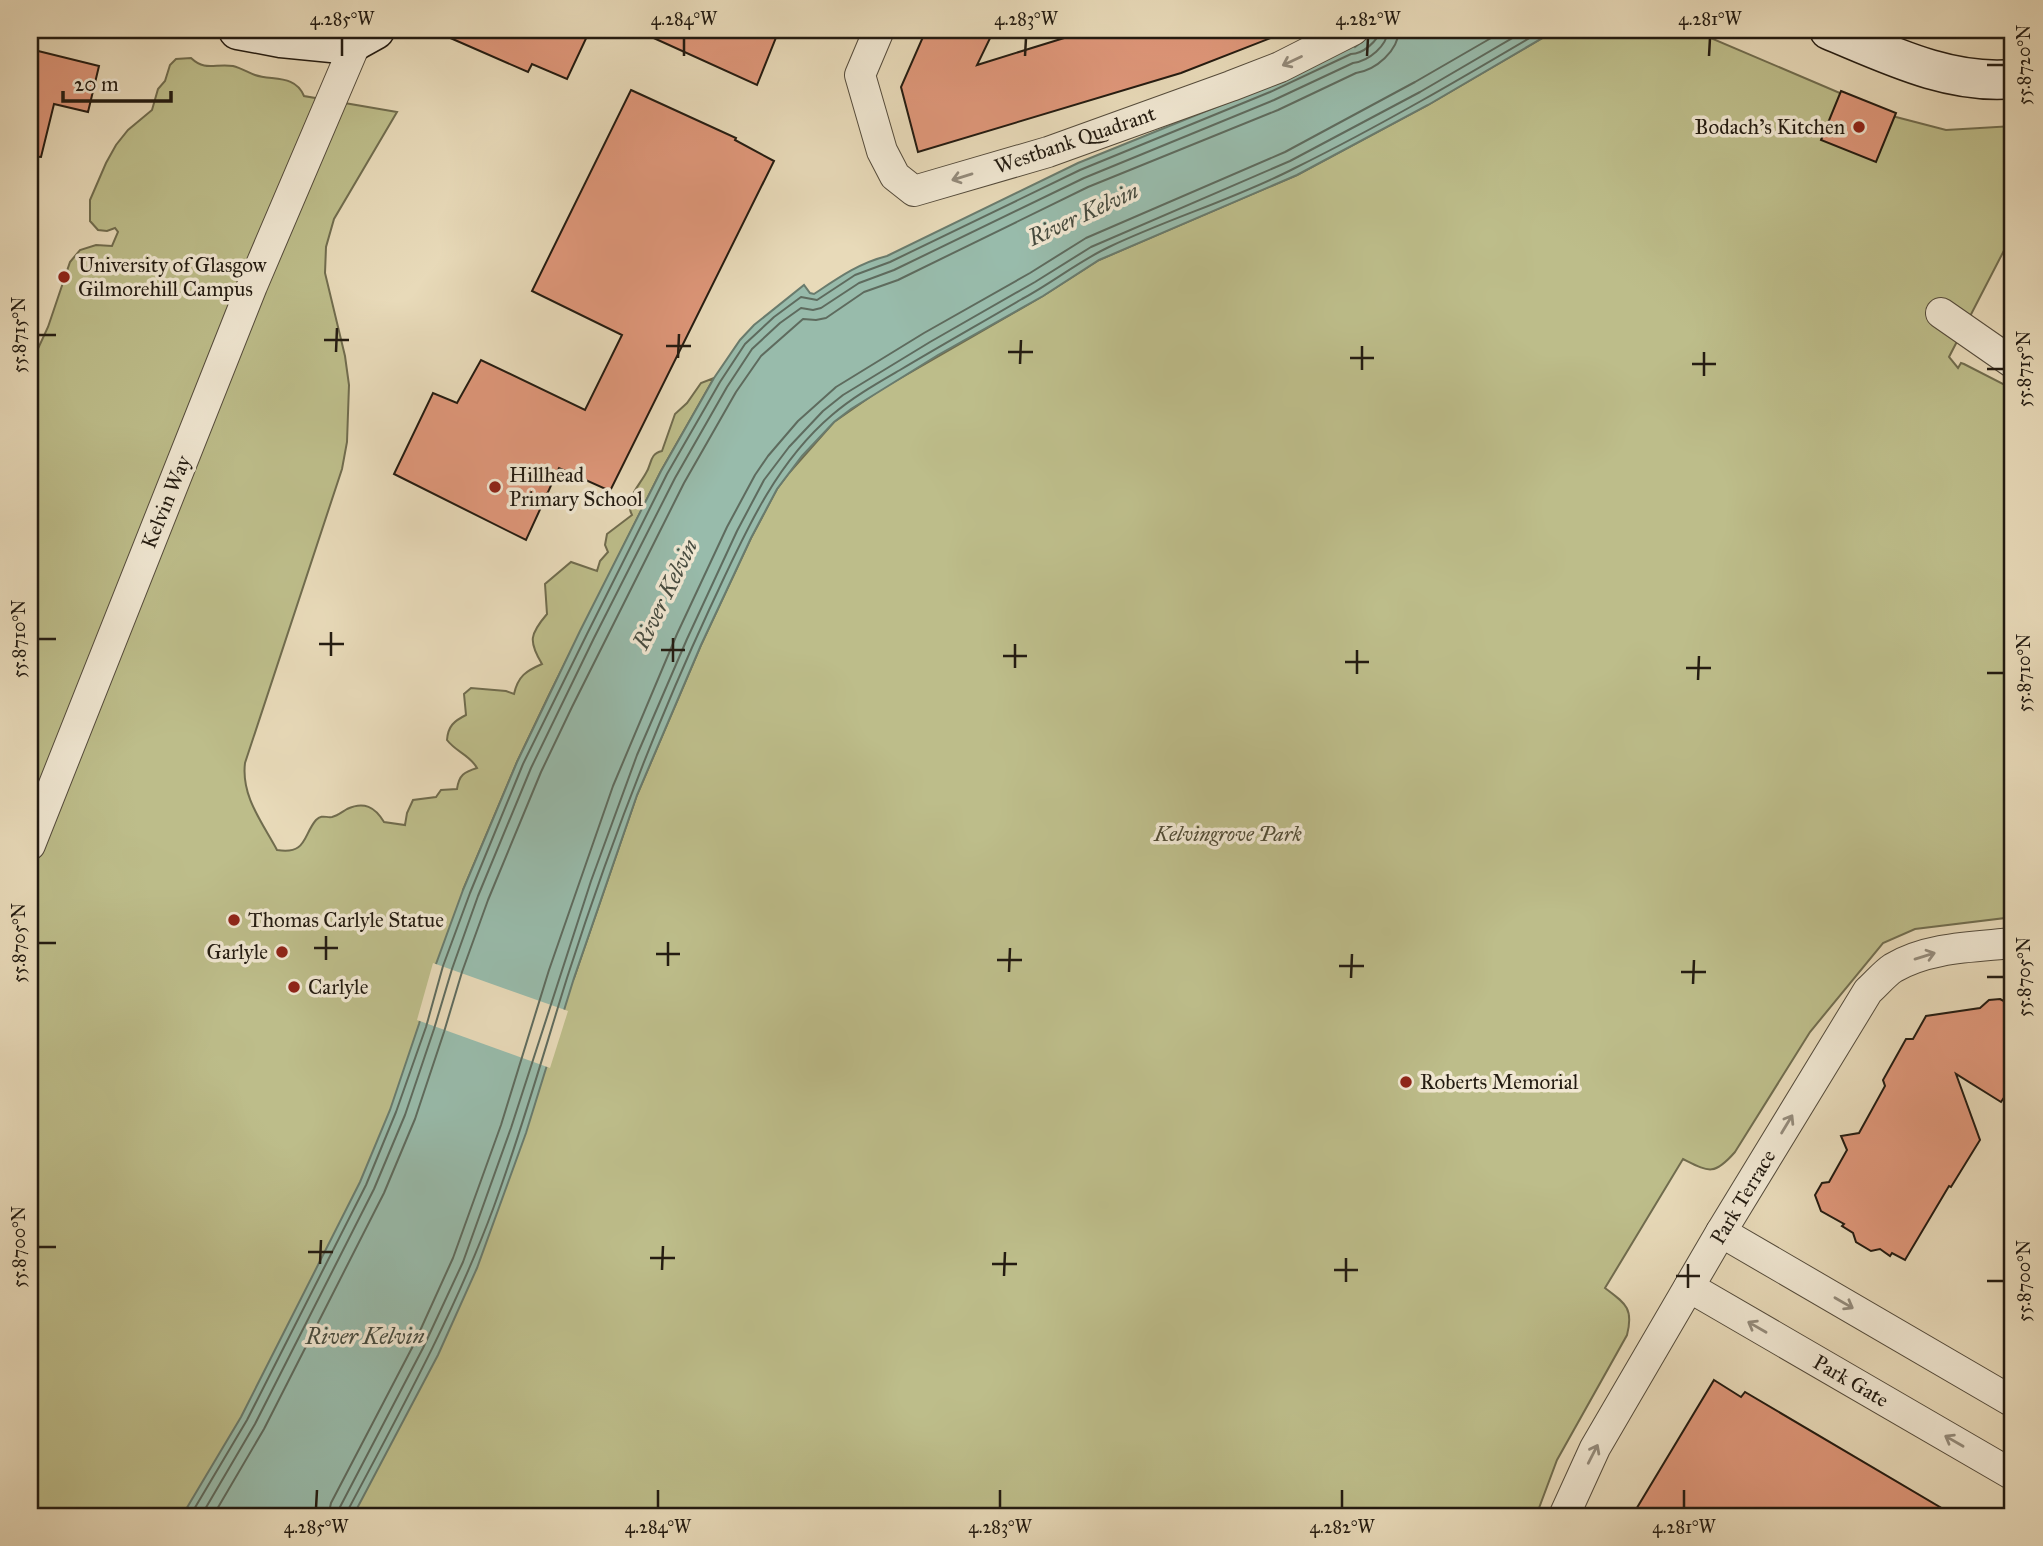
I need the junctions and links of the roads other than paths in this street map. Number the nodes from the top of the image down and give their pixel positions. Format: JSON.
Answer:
{"nodes":[{"id":1,"x":238,"y":30,"type":"edge"},
{"id":2,"x":879,"y":30,"type":"edge"},
{"id":3,"x":1353,"y":30,"type":"edge"},
{"id":4,"x":1829,"y":30,"type":"edge"},
{"id":5,"x":345,"y":36,"type":"edge"},
{"id":6,"x":2013,"y":79,"type":"edge"},
{"id":7,"x":1941,"y":313,"type":"dead end"},
{"id":8,"x":2013,"y":363,"type":"edge"},
{"id":9,"x":30,"y":845,"type":"edge"},
{"id":10,"x":2013,"y":943,"type":"edge"},
{"id":11,"x":1721,"y":1232,"type":"junction"},
{"id":12,"x":1689,"y":1287,"type":"junction"},
{"id":13,"x":2013,"y":1402,"type":"edge"},
{"id":14,"x":2013,"y":1475,"type":"edge"},
{"id":15,"x":1564,"y":1516,"type":"edge"}],
"edges":[{"from":1,"to":5,"type":"street"},
{"from":3,"to":2,"type":"street","name":"Westbank Quadrant","one_way":true},
{"from":4,"to":6,"type":"street"},
{"from":5,"to":9,"type":"street","name":"Kelvin Way"},
{"from":7,"to":8,"type":"street"},
{"from":11,"to":10,"type":"street","name":"Park Terrace","one_way":true},
{"from":11,"to":12,"type":"street","name":"Park Terrace"},
{"from":11,"to":13,"type":"street","one_way":true},
{"from":14,"to":12,"type":"street","name":"Park Gate","one_way":true},
{"from":15,"to":12,"type":"street","name":"Park Terrace","one_way":true}]}
